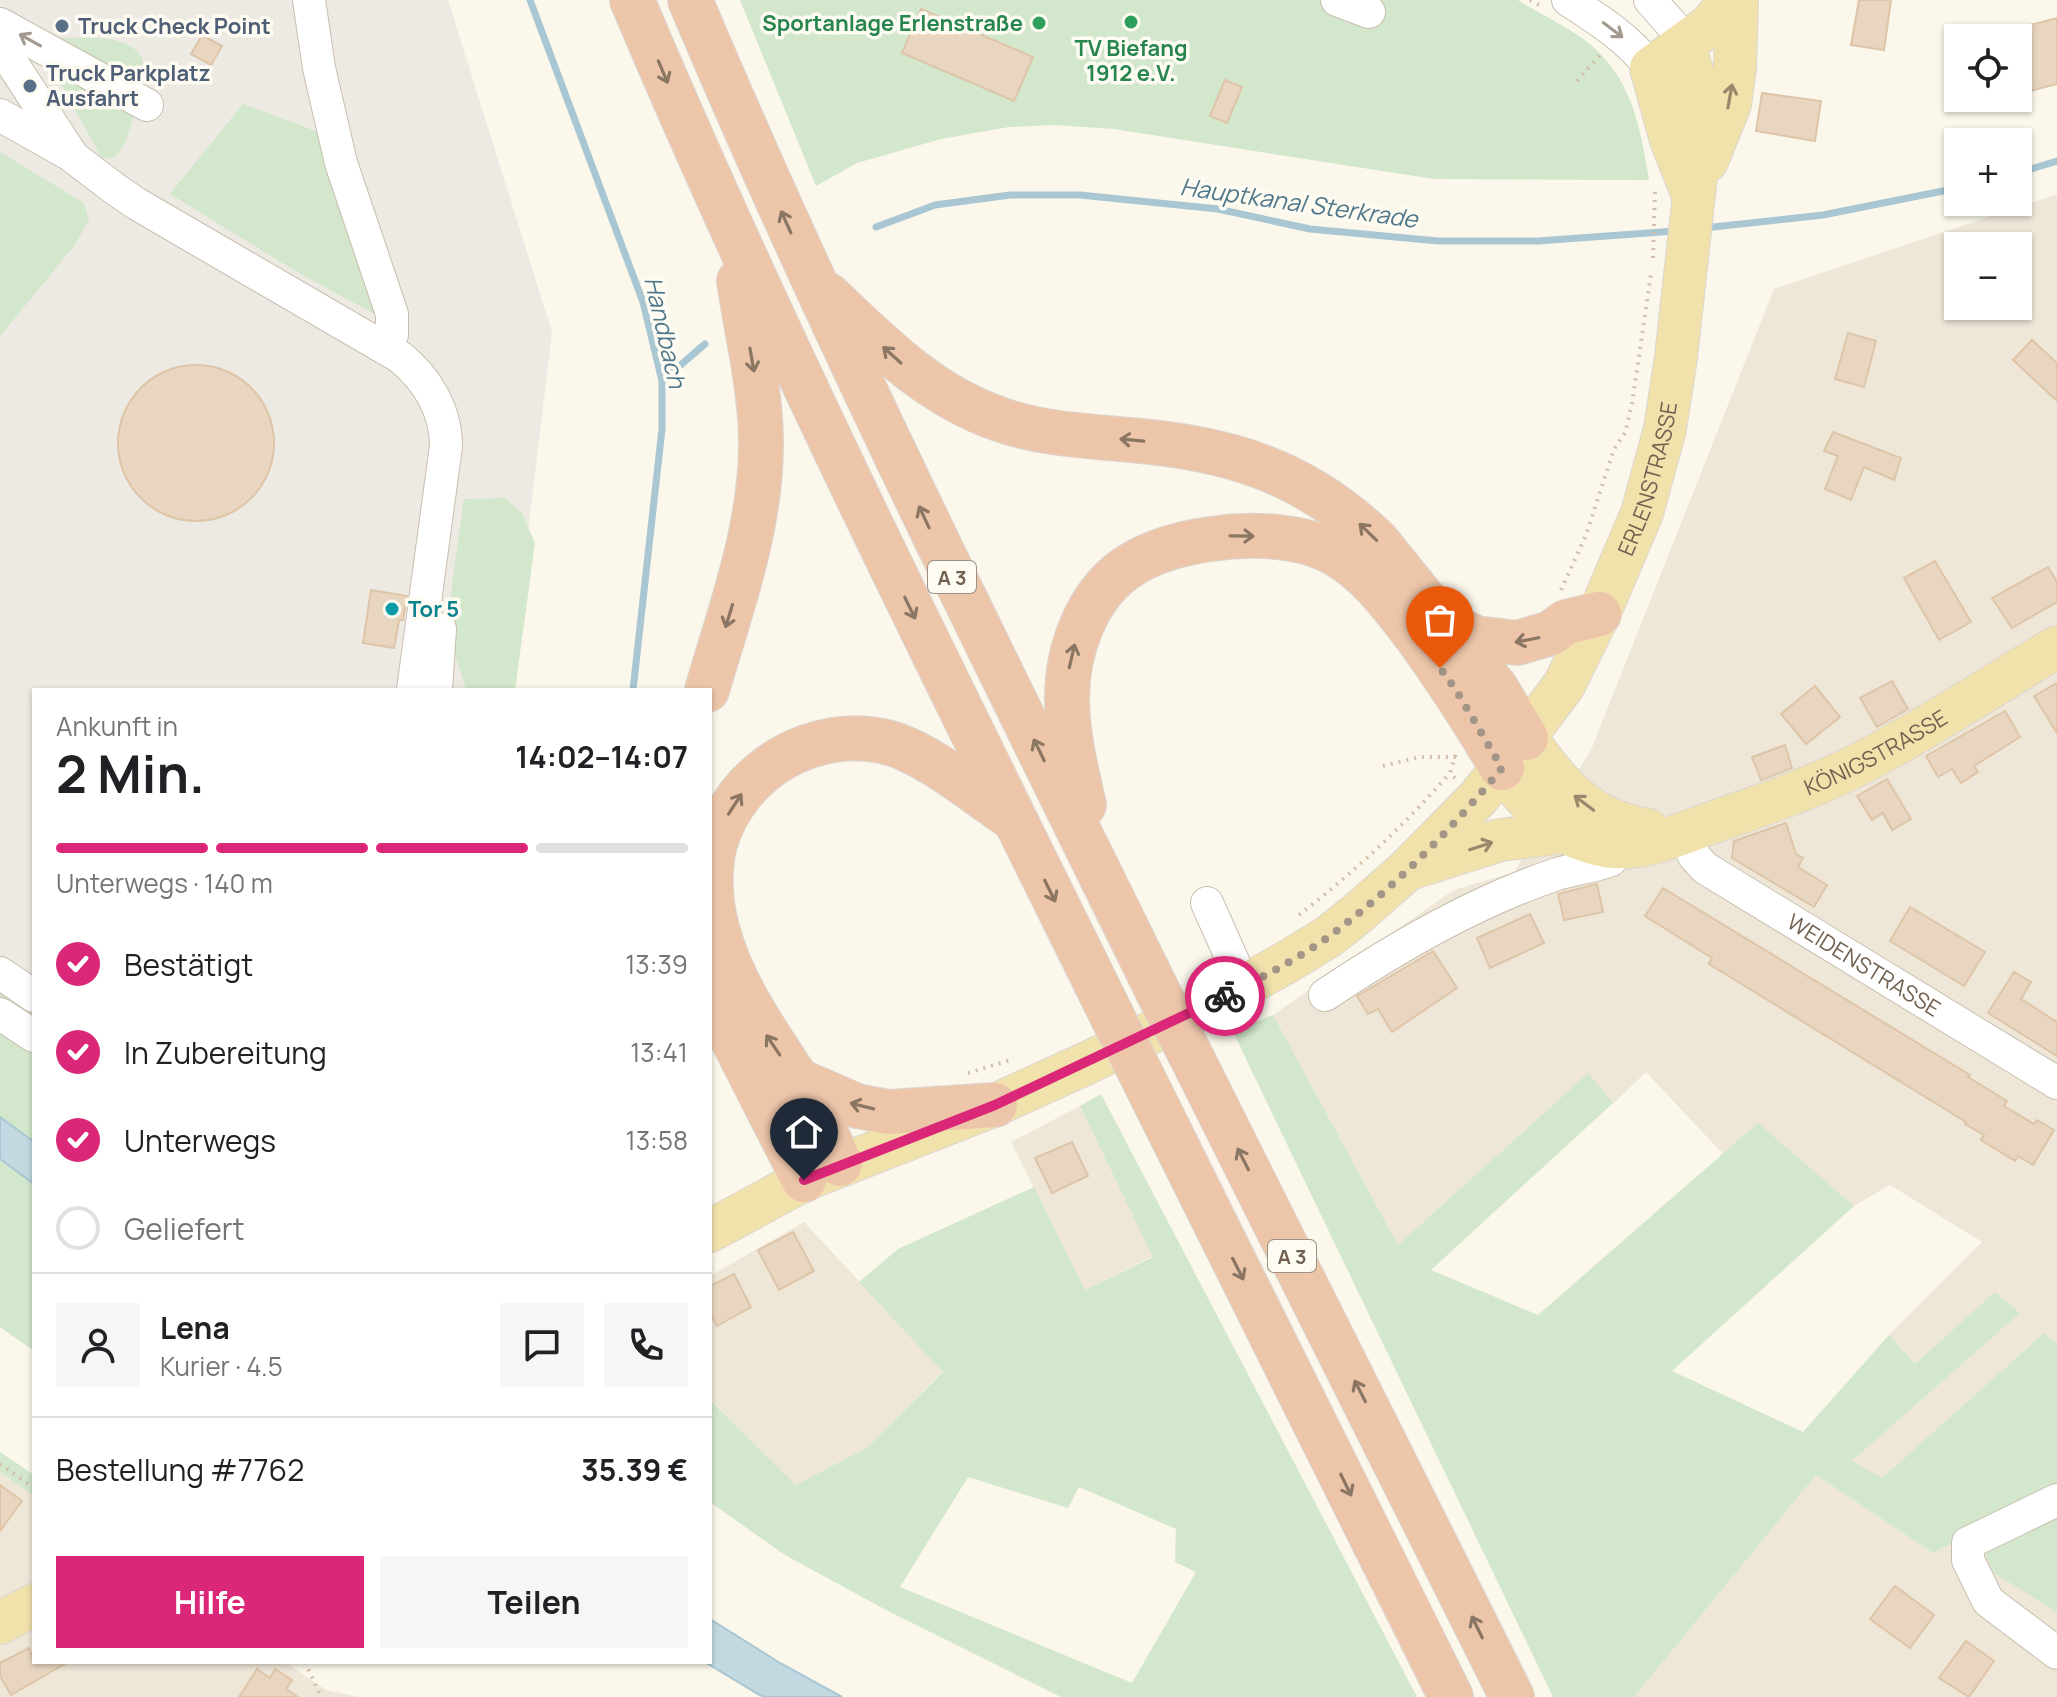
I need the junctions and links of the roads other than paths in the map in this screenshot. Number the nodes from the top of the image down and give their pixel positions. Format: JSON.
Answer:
{"nodes":[{"id":1,"x":309,"y":0,"type":"edge"},
{"id":2,"x":632,"y":0,"type":"edge"},
{"id":3,"x":690,"y":0,"type":"edge"},
{"id":4,"x":1337,"y":0,"type":"edge"},
{"id":5,"x":1650,"y":0,"type":"edge"},
{"id":6,"x":1731,"y":0,"type":"edge"},
{"id":7,"x":1737,"y":0,"type":"edge"},
{"id":8,"x":1561,"y":7,"type":"edge"},
{"id":9,"x":1369,"y":12,"type":"dead end"},
{"id":10,"x":0,"y":24,"type":"edge"},
{"id":11,"x":0,"y":52,"type":"edge"},
{"id":12,"x":1668,"y":57,"type":"junction"},
{"id":13,"x":147,"y":105,"type":"dead end"},
{"id":14,"x":0,"y":115,"type":"edge"},
{"id":15,"x":73,"y":157,"type":"junction"},
{"id":16,"x":1667,"y":192,"type":"junction"},
{"id":17,"x":731,"y":228,"type":"junction"},
{"id":18,"x":812,"y":280,"type":"junction"},
{"id":19,"x":392,"y":335,"type":"junction"},
{"id":20,"x":1599,"y":614,"type":"junction"},
{"id":21,"x":1445,"y":623,"type":"junction"},
{"id":22,"x":2057,"y":647,"type":"edge"},
{"id":23,"x":413,"y":688,"type":"edge"},
{"id":24,"x":436,"y":688,"type":"edge"},
{"id":25,"x":708,"y":688,"type":"edge"},
{"id":26,"x":1514,"y":753,"type":"junction"},
{"id":27,"x":1016,"y":821,"type":"junction"},
{"id":28,"x":1565,"y":832,"type":"junction"},
{"id":29,"x":1683,"y":833,"type":"junction"},
{"id":30,"x":1622,"y":836,"type":"junction"},
{"id":31,"x":1098,"y":870,"type":"junction"},
{"id":32,"x":1407,"y":870,"type":"junction"},
{"id":33,"x":712,"y":872,"type":"edge"},
{"id":34,"x":1207,"y":903,"type":"dead end"},
{"id":35,"x":712,"y":905,"type":"edge"},
{"id":36,"x":0,"y":973,"type":"edge"},
{"id":37,"x":1244,"y":986,"type":"junction"},
{"id":38,"x":32,"y":995,"type":"edge"},
{"id":39,"x":1325,"y":995,"type":"dead end"},
{"id":40,"x":712,"y":1000,"type":"edge"},
{"id":41,"x":0,"y":1014,"type":"edge"},
{"id":42,"x":32,"y":1035,"type":"edge"},
{"id":43,"x":797,"y":1080,"type":"junction"},
{"id":44,"x":2057,"y":1083,"type":"edge"},
{"id":45,"x":995,"y":1105,"type":"junction"},
{"id":46,"x":822,"y":1172,"type":"junction"},
{"id":47,"x":712,"y":1230,"type":"edge"},
{"id":48,"x":2057,"y":1500,"type":"edge"},
{"id":49,"x":32,"y":1606,"type":"edge"},
{"id":50,"x":0,"y":1623,"type":"edge"},
{"id":51,"x":2057,"y":1653,"type":"edge"},
{"id":52,"x":1451,"y":1697,"type":"edge"},
{"id":53,"x":1512,"y":1697,"type":"edge"}],
"edges":[{"from":1,"to":19,"type":"street"},
{"from":2,"to":17,"type":"highway","number":"A 3","one_way":true},
{"from":18,"to":3,"type":"highway","number":"A 3","one_way":true},
{"from":4,"to":9,"type":"street"},
{"from":5,"to":12,"type":"street"},
{"from":6,"to":12,"type":"main road"},
{"from":16,"to":7,"type":"main road","name":"ERLENSTRASSE","one_way":true},
{"from":8,"to":12,"type":"street","one_way":true},
{"from":13,"to":10,"type":"street","one_way":true},
{"from":11,"to":15,"type":"street"},
{"from":12,"to":16,"type":"main road","name":"ERLENSTRASSE"},
{"from":14,"to":15,"type":"street"},
{"from":15,"to":19,"type":"street"},
{"from":15,"to":23,"type":"street"},
{"from":16,"to":20,"type":"main road","name":"ERLENSTRASSE"},
{"from":17,"to":25,"type":"highway","one_way":true},
{"from":17,"to":27,"type":"highway","number":"A 3","one_way":true},
{"from":21,"to":18,"type":"highway","one_way":true},
{"from":31,"to":18,"type":"highway","number":"A 3","one_way":true},
{"from":19,"to":24,"type":"street"},
{"from":20,"to":21,"type":"highway","one_way":true},
{"from":20,"to":26,"type":"main road","name":"ERLENSTRASSE"},
{"from":21,"to":26,"type":"highway"},
{"from":22,"to":29,"type":"main road","name":"KÖNIGSTRASSE"},
{"from":26,"to":28,"type":"main road","name":"KÖNIGSTRASSE"},
{"from":30,"to":26,"type":"main road","name":"KÖNIGSTRASSE","one_way":true},
{"from":31,"to":26,"type":"highway","one_way":true},
{"from":26,"to":32,"type":"main road"},
{"from":33,"to":27,"type":"highway","one_way":true},
{"from":27,"to":52,"type":"highway","number":"A 3","one_way":true,"bridge":true},
{"from":28,"to":30,"type":"main road","name":"KÖNIGSTRASSE"},
{"from":32,"to":28,"type":"main road","one_way":true},
{"from":29,"to":30,"type":"main road","name":"KÖNIGSTRASSE"},
{"from":29,"to":44,"type":"street","name":"WEIDENSTRASSE"},
{"from":30,"to":39,"type":"street"},
{"from":53,"to":31,"type":"highway","number":"A 3","one_way":true,"bridge":true},
{"from":32,"to":37,"type":"main road"},
{"from":34,"to":37,"type":"street"},
{"from":43,"to":35,"type":"highway","one_way":true},
{"from":36,"to":38,"type":"street"},
{"from":37,"to":45,"type":"main road"},
{"from":40,"to":46,"type":"highway"},
{"from":41,"to":42,"type":"street"},
{"from":45,"to":43,"type":"highway","one_way":true},
{"from":43,"to":46,"type":"highway"},
{"from":45,"to":46,"type":"main road"},
{"from":46,"to":47,"type":"main road"},
{"from":48,"to":51,"type":"street"},
{"from":49,"to":50,"type":"main road"}]}
